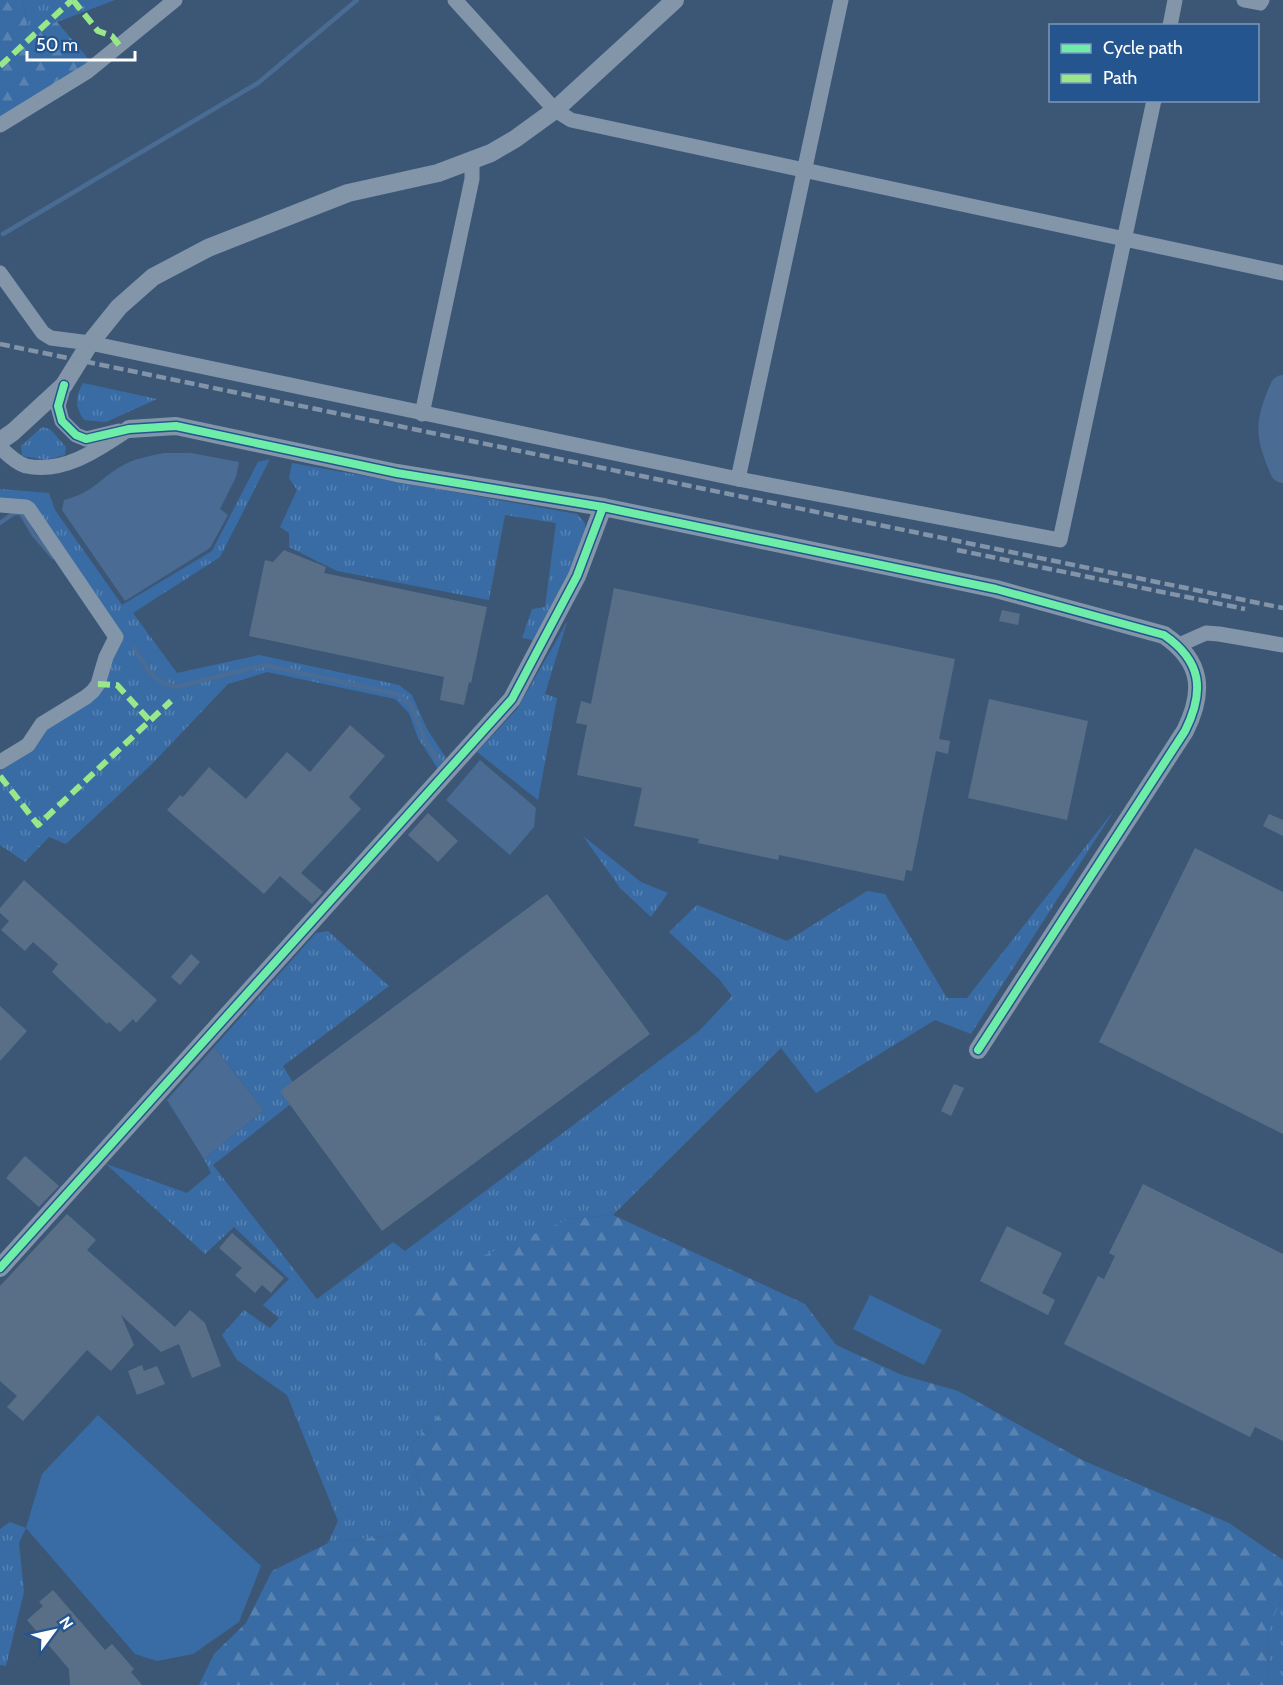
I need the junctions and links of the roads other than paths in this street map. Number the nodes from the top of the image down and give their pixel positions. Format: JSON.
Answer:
{"nodes":[{"id":1,"x":175,"y":0,"type":"edge"},
{"id":2,"x":454,"y":0,"type":"edge"},
{"id":3,"x":675,"y":0,"type":"edge"},
{"id":4,"x":842,"y":0,"type":"edge"},
{"id":5,"x":1175,"y":0,"type":"edge"},
{"id":6,"x":1244,"y":0,"type":"edge"},
{"id":7,"x":1262,"y":0,"type":"edge"},
{"id":8,"x":1170,"y":24,"type":"edge"},
{"id":9,"x":1154,"y":102,"type":"edge"},
{"id":10,"x":555,"y":110,"type":"junction"},
{"id":11,"x":0,"y":125,"type":"edge"},
{"id":12,"x":472,"y":161,"type":"junction"},
{"id":13,"x":805,"y":172,"type":"junction"},
{"id":14,"x":1124,"y":240,"type":"junction"},
{"id":15,"x":0,"y":273,"type":"edge"},
{"id":16,"x":1283,"y":273,"type":"edge"},
{"id":17,"x":90,"y":343,"type":"junction"},
{"id":18,"x":64,"y":385,"type":"junction"},
{"id":19,"x":422,"y":414,"type":"junction"},
{"id":20,"x":129,"y":429,"type":"junction"},
{"id":21,"x":0,"y":441,"type":"edge"},
{"id":22,"x":0,"y":447,"type":"edge"},
{"id":23,"x":738,"y":479,"type":"junction"},
{"id":24,"x":0,"y":505,"type":"edge"},
{"id":25,"x":603,"y":507,"type":"junction"},
{"id":26,"x":1179,"y":645,"type":"junction"},
{"id":27,"x":1283,"y":645,"type":"edge"},
{"id":28,"x":0,"y":762,"type":"edge"},
{"id":29,"x":978,"y":1050,"type":"dead end"},
{"id":30,"x":0,"y":1268,"type":"edge"}],
"edges":[{"from":1,"to":11,"type":"street"},
{"from":2,"to":10,"type":"street"},
{"from":3,"to":10,"type":"street"},
{"from":4,"to":13,"type":"street"},
{"from":5,"to":8,"type":"street"},
{"from":6,"to":7,"type":"street"},
{"from":9,"to":14,"type":"street"},
{"from":10,"to":12,"type":"street"},
{"from":10,"to":13,"type":"street"},
{"from":12,"to":17,"type":"street"},
{"from":12,"to":19,"type":"street"},
{"from":13,"to":14,"type":"street"},
{"from":13,"to":23,"type":"street"},
{"from":14,"to":16,"type":"street"},
{"from":14,"to":23,"type":"street"},
{"from":15,"to":17,"type":"street"},
{"from":17,"to":18,"type":"street"},
{"from":17,"to":19,"type":"street"},
{"from":18,"to":20,"type":"street"},
{"from":18,"to":21,"type":"street"},
{"from":19,"to":23,"type":"street"},
{"from":20,"to":22,"type":"street"},
{"from":20,"to":25,"type":"street"},
{"from":24,"to":28,"type":"street"},
{"from":25,"to":26,"type":"street"},
{"from":25,"to":30,"type":"street"},
{"from":26,"to":27,"type":"street"},
{"from":26,"to":29,"type":"street"}]}
